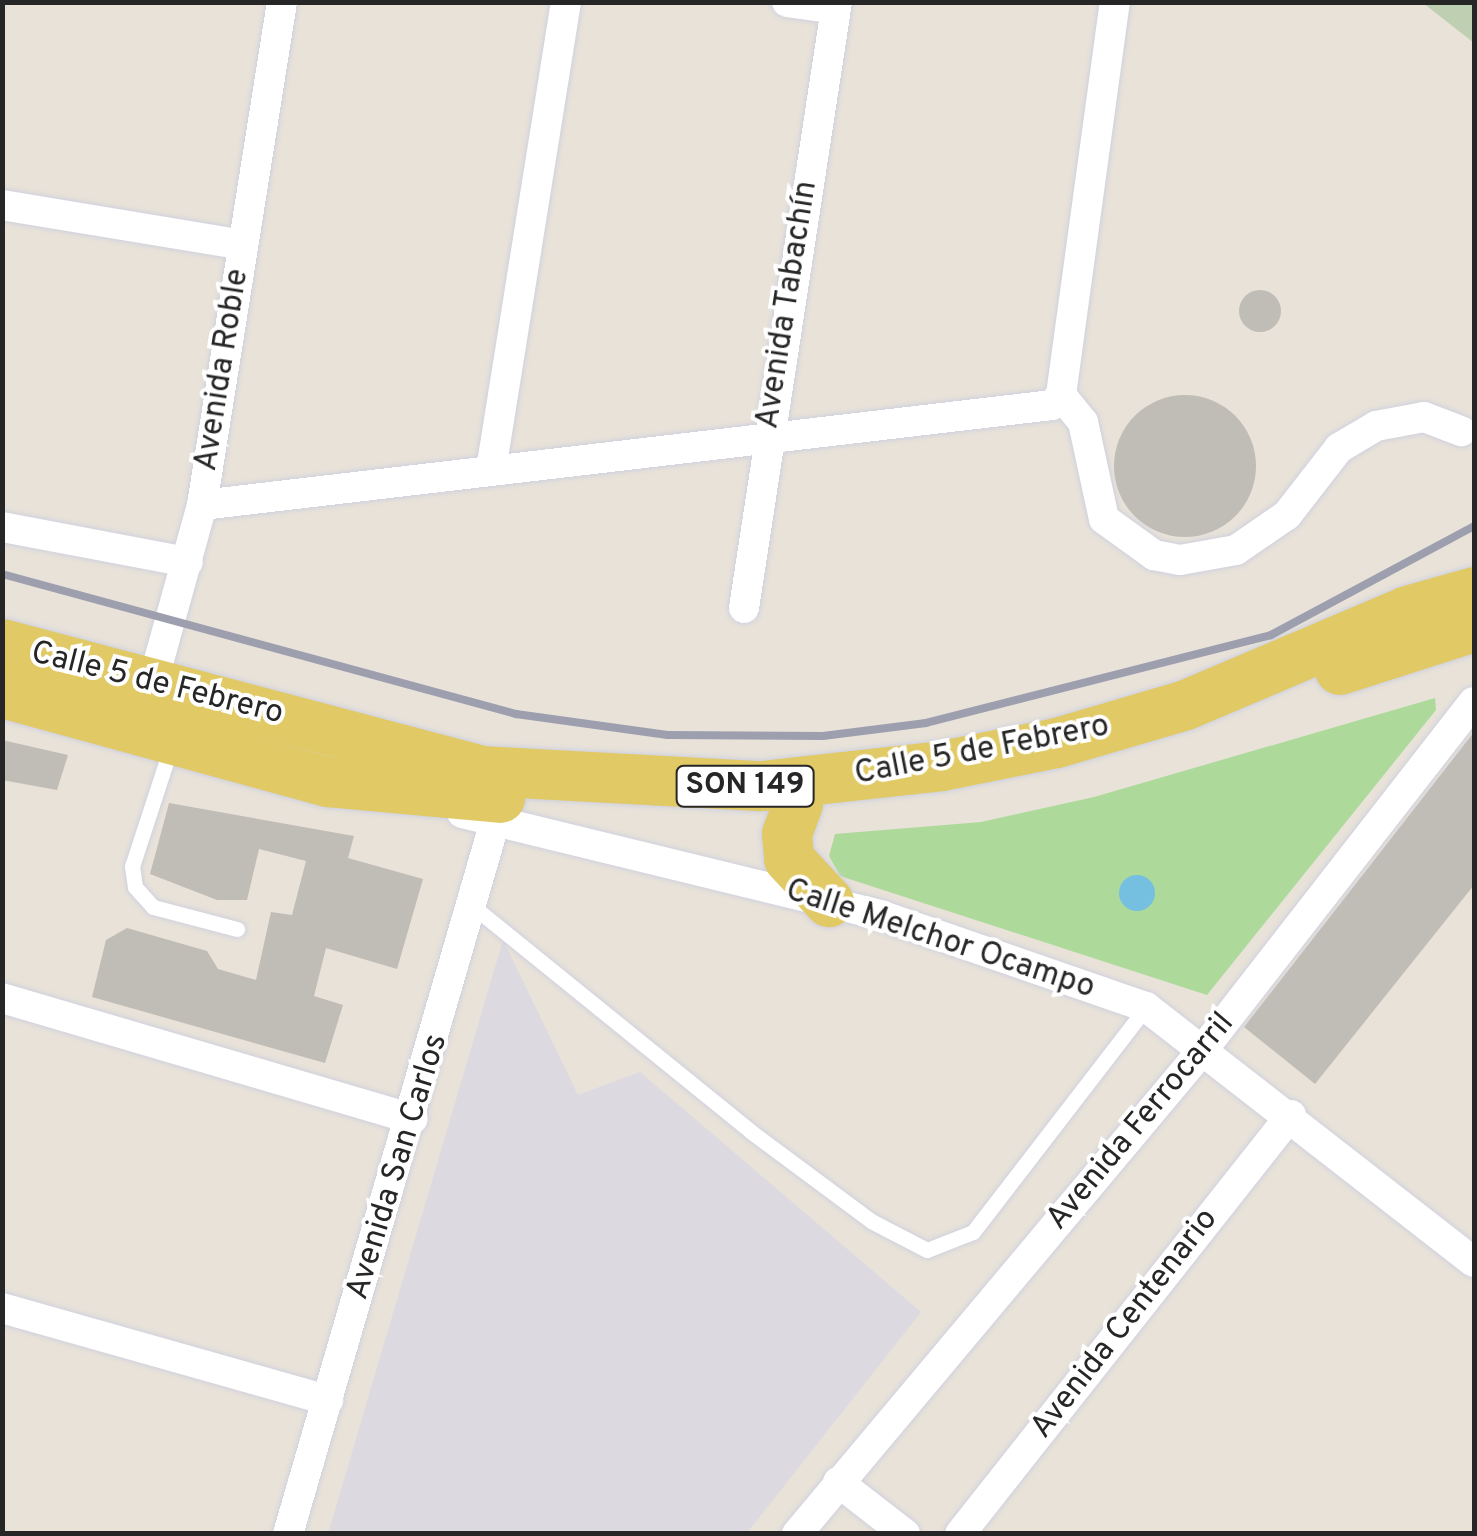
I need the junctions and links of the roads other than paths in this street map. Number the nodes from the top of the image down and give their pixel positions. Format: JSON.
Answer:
{"nodes":[{"id":1,"x":282,"y":2,"type":"edge"},
{"id":2,"x":566,"y":2,"type":"edge"},
{"id":3,"x":787,"y":2,"type":"edge"},
{"id":4,"x":1115,"y":2,"type":"edge"},
{"id":5,"x":837,"y":6,"type":"edge"},
{"id":6,"x":2,"y":206,"type":"edge"},
{"id":7,"x":243,"y":246,"type":"junction"},
{"id":8,"x":1061,"y":396,"type":"junction"},
{"id":9,"x":1461,"y":431,"type":"dead end"},
{"id":10,"x":766,"y":434,"type":"junction"},
{"id":11,"x":491,"y":470,"type":"junction"},
{"id":12,"x":202,"y":505,"type":"junction"},
{"id":13,"x":2,"y":528,"type":"edge"},
{"id":14,"x":188,"y":562,"type":"junction"},
{"id":15,"x":1474,"y":592,"type":"edge"},
{"id":16,"x":744,"y":608,"type":"dead end"},
{"id":17,"x":1474,"y":627,"type":"edge"},
{"id":18,"x":2,"y":644,"type":"edge"},
{"id":19,"x":151,"y":683,"type":"junction"},
{"id":20,"x":2,"y":692,"type":"edge"},
{"id":21,"x":1474,"y":702,"type":"edge"},
{"id":22,"x":158,"y":736,"type":"junction"},
{"id":23,"x":798,"y":804,"type":"junction"},
{"id":24,"x":499,"y":810,"type":"junction"},
{"id":25,"x":830,"y":902,"type":"junction"},
{"id":26,"x":476,"y":908,"type":"junction"},
{"id":27,"x":237,"y":928,"type":"dead end"},
{"id":28,"x":2,"y":998,"type":"edge"},
{"id":29,"x":1146,"y":1007,"type":"junction"},
{"id":30,"x":1206,"y":1047,"type":"junction"},
{"id":31,"x":1291,"y":1116,"type":"junction"},
{"id":32,"x":412,"y":1118,"type":"junction"},
{"id":33,"x":1474,"y":1262,"type":"edge"},
{"id":34,"x":2,"y":1308,"type":"edge"},
{"id":35,"x":328,"y":1400,"type":"junction"},
{"id":36,"x":838,"y":1482,"type":"junction"},
{"id":37,"x":288,"y":1534,"type":"edge"},
{"id":38,"x":798,"y":1534,"type":"edge"},
{"id":39,"x":905,"y":1534,"type":"edge"},
{"id":40,"x":960,"y":1534,"type":"edge"}],
"edges":[{"from":1,"to":7,"type":"street","name":"Avenida Roble"},
{"from":2,"to":11,"type":"street"},
{"from":3,"to":5,"type":"street"},
{"from":4,"to":8,"type":"street"},
{"from":5,"to":10,"type":"street","name":"Avenida Tabachín"},
{"from":6,"to":7,"type":"street"},
{"from":7,"to":12,"type":"street","name":"Avenida Roble"},
{"from":8,"to":9,"type":"street"},
{"from":8,"to":10,"type":"street"},
{"from":10,"to":11,"type":"street"},
{"from":10,"to":16,"type":"street","name":"Avenida Tabachín"},
{"from":11,"to":12,"type":"street"},
{"from":12,"to":14,"type":"street","name":"Avenida Roble"},
{"from":13,"to":14,"type":"street"},
{"from":14,"to":19,"type":"street","name":"Avenida Roble"},
{"from":15,"to":19,"type":"main road","name":"Calle 5 de Febrero","number":"SON 149"},
{"from":17,"to":23,"type":"main road","name":"Calle 5 de Febrero","number":"SON 149"},
{"from":18,"to":19,"type":"main road","name":"Calle 5 de Febrero","number":"SON 149"},
{"from":19,"to":22,"type":"street","name":"Avenida Roble"},
{"from":20,"to":22,"type":"main road","name":"Calle 5 de Febrero","number":"SON 149"},
{"from":21,"to":30,"type":"street","name":"Avenida Ferrocarril"},
{"from":22,"to":24,"type":"main road","name":"Calle 5 de Febrero","number":"SON 149"},
{"from":22,"to":27,"type":"lane"},
{"from":23,"to":24,"type":"main road","name":"Calle 5 de Febrero","number":"SON 149"},
{"from":23,"to":25,"type":"main road"},
{"from":24,"to":25,"type":"street","name":"Calle Melchor Ocampo"},
{"from":24,"to":26,"type":"street","name":"Avenida San Carlos"},
{"from":25,"to":29,"type":"street","name":"Calle Melchor Ocampo"},
{"from":26,"to":29,"type":"lane"},
{"from":26,"to":32,"type":"street","name":"Avenida San Carlos"},
{"from":28,"to":32,"type":"street"},
{"from":29,"to":30,"type":"street","name":"Calle Melchor Ocampo"},
{"from":30,"to":31,"type":"street","name":"Calle Melchor Ocampo"},
{"from":30,"to":36,"type":"street","name":"Avenida Ferrocarril"},
{"from":31,"to":33,"type":"street","name":"Calle Melchor Ocampo"},
{"from":31,"to":40,"type":"street","name":"Avenida Centenario"},
{"from":32,"to":35,"type":"street","name":"Avenida San Carlos"},
{"from":34,"to":35,"type":"street"},
{"from":35,"to":37,"type":"street","name":"Avenida San Carlos"},
{"from":36,"to":38,"type":"street","name":"Avenida Ferrocarril"},
{"from":36,"to":39,"type":"street"}]}
